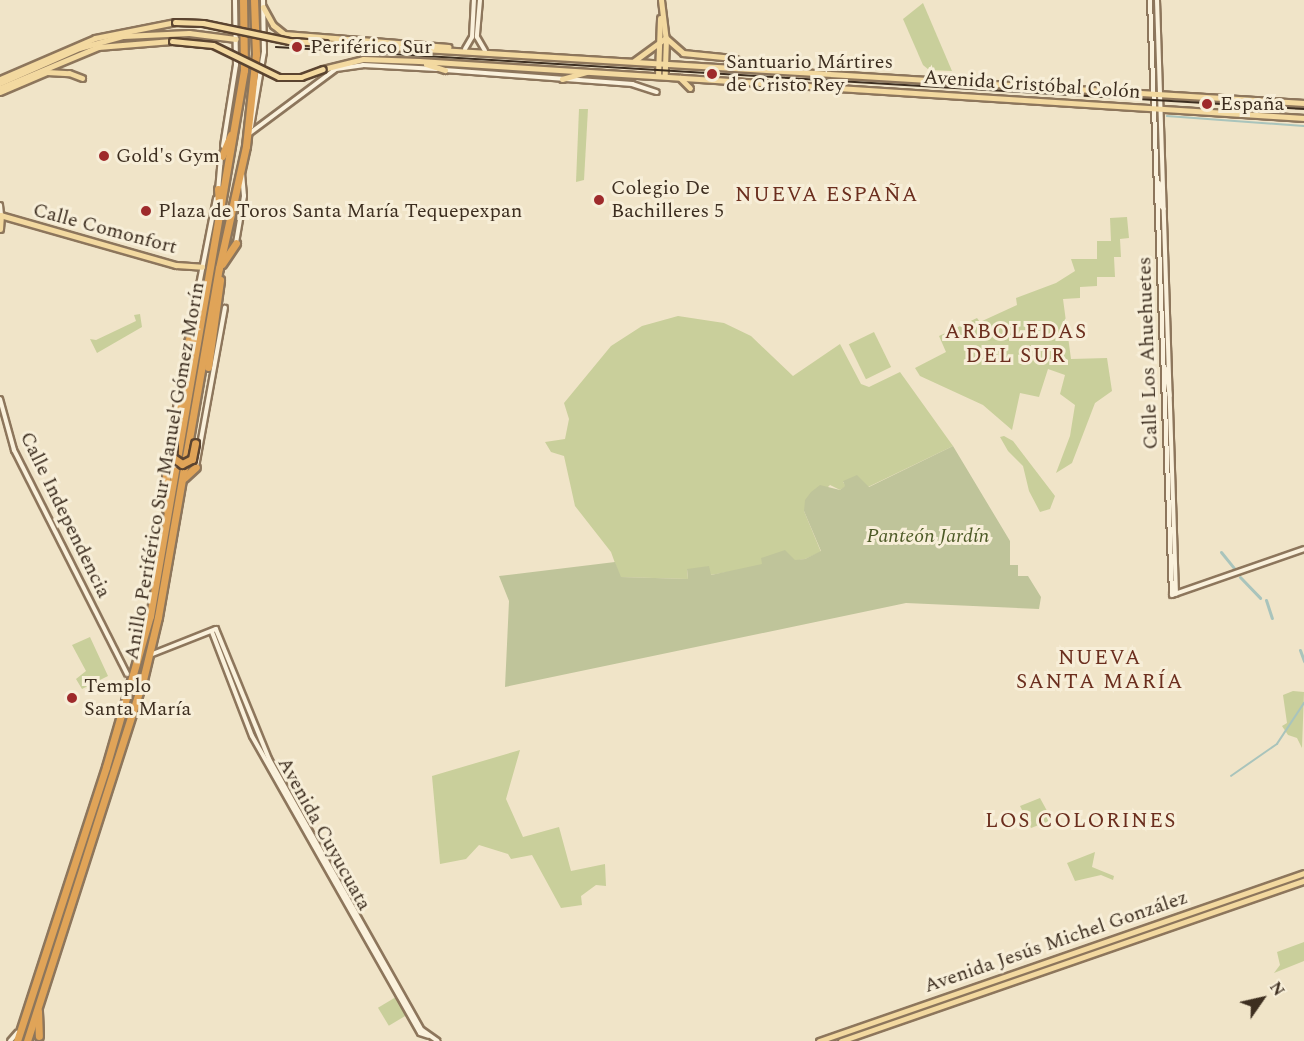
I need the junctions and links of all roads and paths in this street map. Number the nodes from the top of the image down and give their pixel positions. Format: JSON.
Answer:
{"nodes":[{"id":1,"x":235,"y":0,"type":"edge"},
{"id":2,"x":243,"y":0,"type":"edge"},
{"id":3,"x":254,"y":0,"type":"edge"},
{"id":4,"x":262,"y":0,"type":"edge"},
{"id":5,"x":474,"y":0,"type":"edge"},
{"id":6,"x":480,"y":0,"type":"edge"},
{"id":7,"x":660,"y":0,"type":"edge"},
{"id":8,"x":1150,"y":0,"type":"edge"},
{"id":9,"x":1157,"y":0,"type":"edge"},
{"id":10,"x":263,"y":7,"type":"junction"},
{"id":11,"x":663,"y":38,"type":"junction"},
{"id":12,"x":236,"y":39,"type":"junction"},
{"id":13,"x":463,"y":49,"type":"junction"},
{"id":14,"x":485,"y":51,"type":"junction"},
{"id":15,"x":419,"y":61,"type":"junction"},
{"id":16,"x":633,"y":62,"type":"junction"},
{"id":17,"x":659,"y":62,"type":"junction"},
{"id":18,"x":666,"y":63,"type":"junction"},
{"id":19,"x":755,"y":68,"type":"junction"},
{"id":20,"x":445,"y":70,"type":"junction"},
{"id":21,"x":592,"y":70,"type":"junction"},
{"id":22,"x":662,"y":76,"type":"junction"},
{"id":23,"x":82,"y":78,"type":"dead end"},
{"id":24,"x":680,"y":78,"type":"junction"},
{"id":25,"x":562,"y":79,"type":"junction"},
{"id":26,"x":0,"y":81,"type":"edge"},
{"id":27,"x":690,"y":88,"type":"dead end"},
{"id":28,"x":0,"y":90,"type":"edge"},
{"id":29,"x":657,"y":92,"type":"dead end"},
{"id":30,"x":1153,"y":94,"type":"junction"},
{"id":31,"x":1161,"y":95,"type":"junction"},
{"id":32,"x":1304,"y":103,"type":"edge"},
{"id":33,"x":1154,"y":109,"type":"junction"},
{"id":34,"x":1161,"y":110,"type":"junction"},
{"id":35,"x":1304,"y":118,"type":"edge"},
{"id":36,"x":235,"y":128,"type":"junction"},
{"id":37,"x":249,"y":133,"type":"junction"},
{"id":38,"x":246,"y":146,"type":"junction"},
{"id":39,"x":222,"y":156,"type":"junction"},
{"id":40,"x":242,"y":168,"type":"junction"},
{"id":41,"x":1157,"y":177,"type":"junction"},
{"id":42,"x":218,"y":189,"type":"junction"},
{"id":43,"x":0,"y":205,"type":"edge"},
{"id":44,"x":1164,"y":209,"type":"junction"},
{"id":45,"x":1,"y":215,"type":"edge"},
{"id":46,"x":220,"y":216,"type":"junction"},
{"id":47,"x":0,"y":229,"type":"edge"},
{"id":48,"x":236,"y":243,"type":"joint"},
{"id":49,"x":202,"y":267,"type":"junction"},
{"id":50,"x":219,"y":271,"type":"junction"},
{"id":51,"x":210,"y":278,"type":"junction"},
{"id":52,"x":220,"y":298,"type":"junction"},
{"id":53,"x":205,"y":305,"type":"junction"},
{"id":54,"x":225,"y":308,"type":"joint"},
{"id":55,"x":213,"y":338,"type":"junction"},
{"id":56,"x":188,"y":342,"type":"junction"},
{"id":57,"x":1163,"y":357,"type":"junction"},
{"id":58,"x":215,"y":359,"type":"junction"},
{"id":59,"x":1171,"y":397,"type":"junction"},
{"id":60,"x":0,"y":399,"type":"edge"},
{"id":61,"x":166,"y":463,"type":"joint"},
{"id":62,"x":196,"y":466,"type":"joint"},
{"id":63,"x":184,"y":478,"type":"junction"},
{"id":64,"x":165,"y":529,"type":"junction"},
{"id":65,"x":1304,"y":549,"type":"edge"},
{"id":66,"x":1174,"y":595,"type":"junction"},
{"id":67,"x":150,"y":655,"type":"junction"},
{"id":68,"x":127,"y":674,"type":"dead end"},
{"id":69,"x":1304,"y":873,"type":"edge"},
{"id":70,"x":1304,"y":881,"type":"edge"},
{"id":71,"x":1252,"y":891,"type":"junction"},
{"id":72,"x":1215,"y":911,"type":"junction"},
{"id":73,"x":1172,"y":918,"type":"junction"},
{"id":74,"x":38,"y":1005,"type":"junction"},
{"id":75,"x":22,"y":1028,"type":"junction"},
{"id":76,"x":38,"y":1038,"type":"edge"},
{"id":77,"x":10,"y":1041,"type":"edge"},
{"id":78,"x":17,"y":1041,"type":"edge"},
{"id":79,"x":27,"y":1041,"type":"edge"},
{"id":80,"x":438,"y":1041,"type":"edge"},
{"id":81,"x":819,"y":1041,"type":"edge"},
{"id":82,"x":841,"y":1041,"type":"edge"}],
"edges":[{"from":1,"to":12,"type":"street"},
{"from":2,"to":36,"type":"highway","name":"Anillo Periférico Sur Manuel Gómez Morín"},
{"from":3,"to":38,"type":"highway","name":"Anillo Periférico Sur Manuel Gómez Morín"},
{"from":4,"to":10,"type":"street"},
{"from":5,"to":13,"type":"street"},
{"from":6,"to":14,"type":"street"},
{"from":7,"to":11,"type":"main road"},
{"from":8,"to":30,"type":"street","name":"Calle Los Ahuehuetes"},
{"from":9,"to":31,"type":"street","name":"Calle Los Ahuehuetes"},
{"from":10,"to":13,"type":"main road"},
{"from":10,"to":37,"type":"street"},
{"from":11,"to":16,"type":"main road"},
{"from":11,"to":17,"type":"main road"},
{"from":11,"to":18,"type":"main road"},
{"from":11,"to":19,"type":"main road"},
{"from":12,"to":26,"type":"main road"},
{"from":12,"to":39,"type":"street"},
{"from":13,"to":14,"type":"main road","name":"Avenida Cristóbal Colón"},
{"from":13,"to":26,"type":"main road","name":"Avenida Cristóbal Colón","bridge":true},
{"from":14,"to":16,"type":"main road","name":"Avenida Cristóbal Colón"},
{"from":15,"to":20,"type":"main road"},
{"from":15,"to":21,"type":"main road","name":"Avenida Cristóbal Colón"},
{"from":15,"to":28,"type":"main road","name":"Avenida Cristóbal Colón","bridge":true},
{"from":16,"to":17,"type":"main road","name":"Avenida Cristóbal Colón"},
{"from":17,"to":18,"type":"main road","name":"Avenida Cristóbal Colón"},
{"from":17,"to":22,"type":"main road"},
{"from":18,"to":19,"type":"main road","name":"Avenida Cristóbal Colón"},
{"from":18,"to":22,"type":"main road"},
{"from":19,"to":30,"type":"main road","name":"Avenida Cristóbal Colón"},
{"from":20,"to":25,"type":"street"},
{"from":20,"to":37,"type":"street"},
{"from":21,"to":22,"type":"main road","name":"Avenida Cristóbal Colón"},
{"from":21,"to":25,"type":"main road"},
{"from":22,"to":24,"type":"main road","name":"Avenida Cristóbal Colón"},
{"from":23,"to":28,"type":"main road"},
{"from":24,"to":27,"type":"main road"},
{"from":24,"to":33,"type":"main road","name":"Avenida Cristóbal Colón"},
{"from":25,"to":29,"type":"street"},
{"from":30,"to":31,"type":"main road","name":"Avenida Cristóbal Colón"},
{"from":30,"to":33,"type":"street","name":"Calle Los Ahuehuetes"},
{"from":31,"to":32,"type":"main road","name":"Avenida Cristóbal Colón"},
{"from":31,"to":34,"type":"street","name":"Calle Los Ahuehuetes"},
{"from":33,"to":34,"type":"main road","name":"Avenida Cristóbal Colón"},
{"from":33,"to":41,"type":"street","name":"Calle Los Ahuehuetes"},
{"from":34,"to":35,"type":"main road","name":"Avenida Cristóbal Colón"},
{"from":34,"to":44,"type":"street","name":"Calle Los Ahuehuetes"},
{"from":36,"to":39,"type":"highway"},
{"from":36,"to":46,"type":"highway","name":"Anillo Periférico Sur Manuel Gómez Morín"},
{"from":37,"to":38,"type":"street"},
{"from":38,"to":40,"type":"highway","name":"Anillo Periférico Sur Manuel Gómez Morín"},
{"from":39,"to":42,"type":"street"},
{"from":40,"to":48,"type":"street"},
{"from":40,"to":50,"type":"highway","name":"Anillo Periférico Sur Manuel Gómez Morín"},
{"from":41,"to":44,"type":"street"},
{"from":41,"to":57,"type":"street","name":"Calle Los Ahuehuetes"},
{"from":42,"to":46,"type":"highway"},
{"from":42,"to":49,"type":"street"},
{"from":43,"to":45,"type":"street"},
{"from":44,"to":59,"type":"street","name":"Calle Los Ahuehuetes"},
{"from":45,"to":47,"type":"main road"},
{"from":45,"to":49,"type":"main road","name":"Calle Comonfort"},
{"from":46,"to":51,"type":"highway","name":"Anillo Periférico Sur Manuel Gómez Morín"},
{"from":48,"to":50,"type":"highway"},
{"from":49,"to":56,"type":"street"},
{"from":50,"to":52,"type":"highway"},
{"from":50,"to":63,"type":"highway","name":"Anillo Periférico Sur Manuel Gómez Morín"},
{"from":51,"to":53,"type":"highway","name":"Anillo Periférico Sur Manuel Gómez Morín"},
{"from":51,"to":56,"type":"highway"},
{"from":52,"to":54,"type":"highway"},
{"from":52,"to":55,"type":"highway"},
{"from":53,"to":55,"type":"highway","bridge":true},
{"from":53,"to":64,"type":"highway","name":"Anillo Periférico Sur Manuel Gómez Morín"},
{"from":54,"to":58,"type":"street"},
{"from":55,"to":58,"type":"highway"},
{"from":56,"to":61,"type":"street"},
{"from":57,"to":59,"type":"street"},
{"from":57,"to":66,"type":"street","name":"Calle Los Ahuehuetes"},
{"from":58,"to":62,"type":"street"},
{"from":59,"to":66,"type":"street","name":"Calle Los Ahuehuetes"},
{"from":60,"to":68,"type":"street","name":"Calle Independencia"},
{"from":61,"to":64,"type":"highway"},
{"from":62,"to":63,"type":"highway"},
{"from":63,"to":67,"type":"highway","name":"Anillo Periférico Sur Manuel Gómez Morín"},
{"from":64,"to":75,"type":"highway","name":"Anillo Periférico Sur Manuel Gómez Morín"},
{"from":65,"to":66,"type":"street"},
{"from":67,"to":74,"type":"highway","name":"Anillo Periférico Sur Manuel Gómez Morín"},
{"from":67,"to":80,"type":"street","name":"Avenida Cuyucuata"},
{"from":69,"to":71,"type":"main road","name":"Avenida Jesús Michel González"},
{"from":70,"to":72,"type":"main road","name":"Avenida Jesús Michel González"},
{"from":71,"to":72,"type":"main road"},
{"from":71,"to":73,"type":"main road","name":"Avenida Jesús Michel González"},
{"from":72,"to":73,"type":"main road"},
{"from":72,"to":82,"type":"main road","name":"Avenida Jesús Michel González"},
{"from":73,"to":81,"type":"main road","name":"Avenida Jesús Michel González"},
{"from":74,"to":76,"type":"highway"},
{"from":74,"to":79,"type":"highway","name":"Anillo Periférico Sur Manuel Gómez Morín"},
{"from":75,"to":77,"type":"street"},
{"from":75,"to":78,"type":"highway","name":"Anillo Periférico Sur Manuel Gómez Morín"}]}
